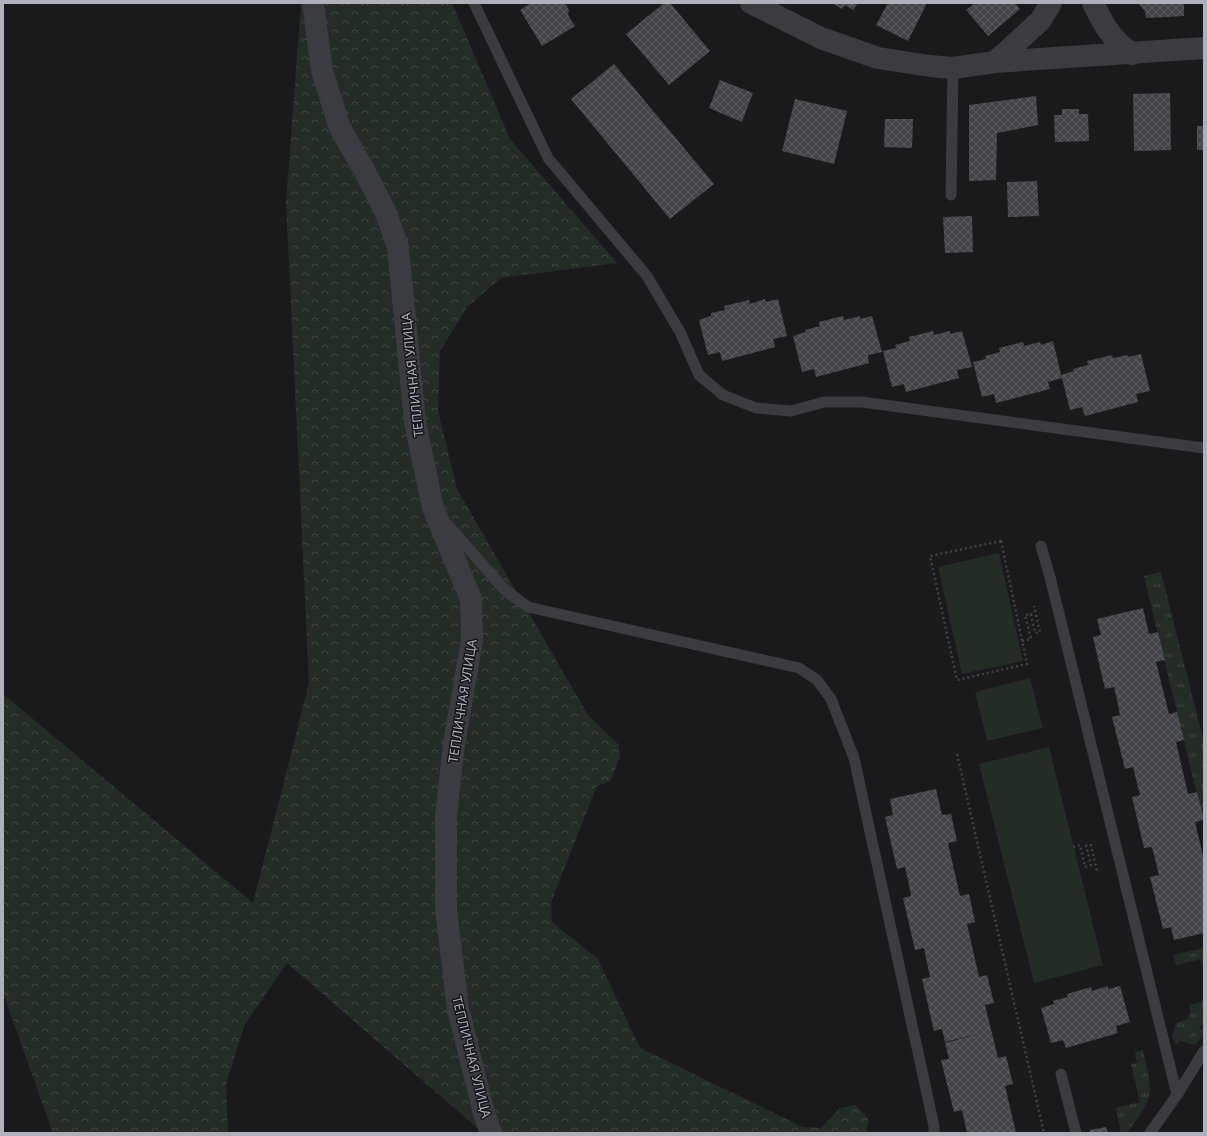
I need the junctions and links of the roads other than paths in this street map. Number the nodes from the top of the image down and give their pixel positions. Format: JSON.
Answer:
{"nodes":[{"id":1,"x":313,"y":3,"type":"edge"},
{"id":2,"x":474,"y":3,"type":"edge"},
{"id":3,"x":751,"y":3,"type":"edge"},
{"id":4,"x":1051,"y":3,"type":"edge"},
{"id":5,"x":1093,"y":3,"type":"edge"},
{"id":6,"x":1204,"y":48,"type":"edge"},
{"id":7,"x":1132,"y":54,"type":"junction"},
{"id":8,"x":995,"y":62,"type":"junction"},
{"id":9,"x":953,"y":68,"type":"junction"},
{"id":10,"x":950,"y":195,"type":"dead end"},
{"id":11,"x":1204,"y":448,"type":"edge"},
{"id":12,"x":433,"y":508,"type":"junction"},
{"id":13,"x":1041,"y":546,"type":"dead end"},
{"id":14,"x":1204,"y":1051,"type":"edge"},
{"id":15,"x":1061,"y":1074,"type":"dead end"},
{"id":16,"x":1177,"y":1095,"type":"junction"},
{"id":17,"x":491,"y":1133,"type":"edge"},
{"id":18,"x":934,"y":1133,"type":"edge"},
{"id":19,"x":1076,"y":1133,"type":"edge"},
{"id":20,"x":1150,"y":1133,"type":"edge"}],
"edges":[{"from":1,"to":12,"type":"street","name":"ТЕПЛИЧНАЯ УЛИЦА"},
{"from":2,"to":11,"type":"lane"},
{"from":3,"to":9,"type":"street"},
{"from":4,"to":8,"type":"street"},
{"from":5,"to":7,"type":"street"},
{"from":6,"to":7,"type":"street"},
{"from":7,"to":8,"type":"street"},
{"from":8,"to":9,"type":"street"},
{"from":9,"to":10,"type":"lane"},
{"from":12,"to":17,"type":"street","name":"ТЕПЛИЧНАЯ УЛИЦА"},
{"from":12,"to":18,"type":"lane"},
{"from":13,"to":16,"type":"lane"},
{"from":14,"to":16,"type":"lane"},
{"from":15,"to":19,"type":"lane"},
{"from":16,"to":20,"type":"lane"}]}
